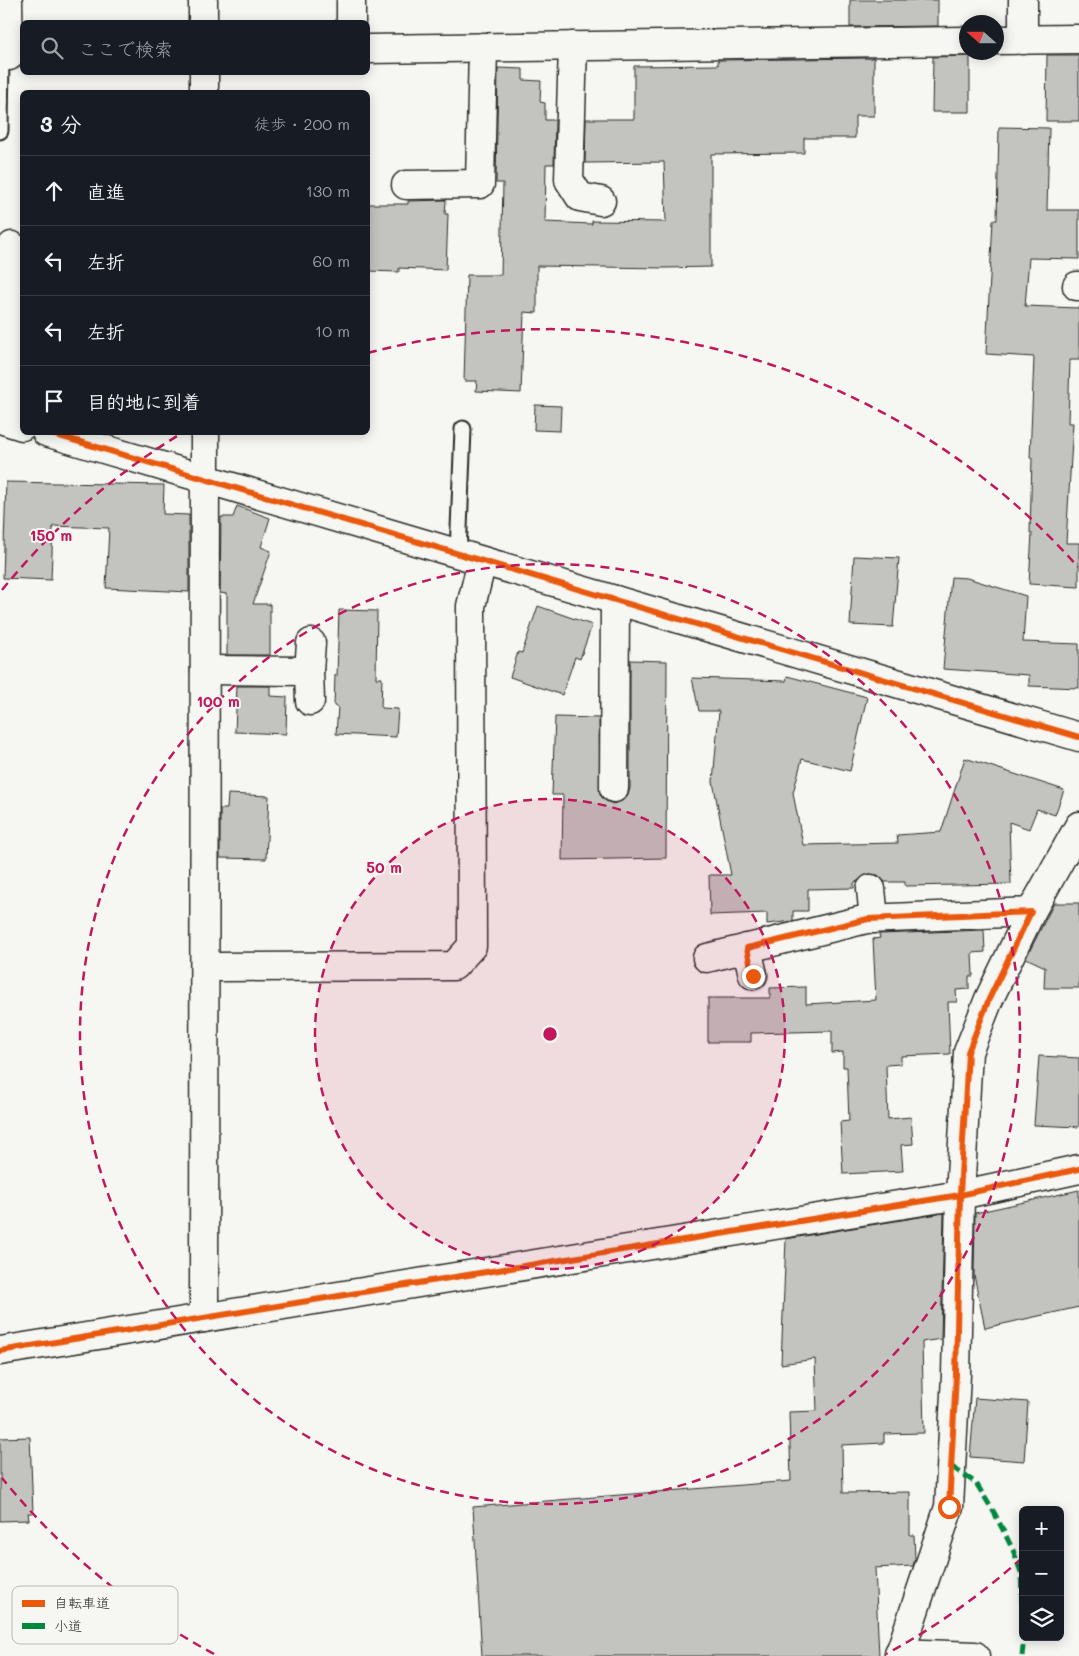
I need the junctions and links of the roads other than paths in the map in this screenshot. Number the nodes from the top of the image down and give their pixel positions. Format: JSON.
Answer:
{"nodes":[{"id":1,"x":8,"y":0,"type":"edge"},
{"id":2,"x":203,"y":0,"type":"edge"},
{"id":3,"x":351,"y":0,"type":"edge"},
{"id":4,"x":1023,"y":0,"type":"edge"},
{"id":5,"x":203,"y":20,"type":"edge"},
{"id":6,"x":351,"y":20,"type":"edge"},
{"id":7,"x":1079,"y":39,"type":"edge"},
{"id":8,"x":1010,"y":40,"type":"edge"},
{"id":9,"x":959,"y":41,"type":"edge"},
{"id":10,"x":572,"y":46,"type":"junction"},
{"id":11,"x":483,"y":47,"type":"junction"},
{"id":12,"x":370,"y":49,"type":"edge"},
{"id":13,"x":8,"y":56,"type":"edge"},
{"id":14,"x":204,"y":75,"type":"edge"},
{"id":15,"x":204,"y":90,"type":"edge"},
{"id":16,"x":0,"y":132,"type":"edge"},
{"id":17,"x":406,"y":185,"type":"dead end"},
{"id":18,"x":601,"y":201,"type":"dead end"},
{"id":19,"x":12,"y":246,"type":"dead end"},
{"id":20,"x":11,"y":422,"type":"edge"},
{"id":21,"x":463,"y":429,"type":"dead end"},
{"id":22,"x":56,"y":435,"type":"edge"},
{"id":23,"x":205,"y":435,"type":"edge"},
{"id":24,"x":205,"y":479,"type":"junction"},
{"id":25,"x":470,"y":557,"type":"junction"},
{"id":26,"x":615,"y":600,"type":"junction"},
{"id":27,"x":310,"y":643,"type":"dead end"},
{"id":28,"x":205,"y":670,"type":"junction"},
{"id":29,"x":309,"y":671,"type":"junction"},
{"id":30,"x":310,"y":701,"type":"dead end"},
{"id":31,"x":1079,"y":737,"type":"edge"},
{"id":32,"x":614,"y":788,"type":"dead end"},
{"id":33,"x":1079,"y":826,"type":"edge"},
{"id":34,"x":870,"y":889,"type":"dead end"},
{"id":35,"x":1031,"y":912,"type":"junction"},
{"id":36,"x":874,"y":919,"type":"junction"},
{"id":37,"x":747,"y":948,"type":"junction"},
{"id":38,"x":707,"y":958,"type":"dead end"},
{"id":39,"x":220,"y":967,"type":"dead end"},
{"id":40,"x":753,"y":976,"type":"dead end"},
{"id":41,"x":1079,"y":1169,"type":"edge"},
{"id":42,"x":960,"y":1194,"type":"junction"},
{"id":43,"x":204,"y":1318,"type":"junction"},
{"id":44,"x":0,"y":1351,"type":"edge"},
{"id":45,"x":899,"y":1654,"type":"edge"},
{"id":46,"x":975,"y":1656,"type":"edge"}],
"edges":[{"from":1,"to":13,"type":"street"},
{"from":2,"to":5,"type":"street"},
{"from":3,"to":6,"type":"street"},
{"from":4,"to":8,"type":"street"},
{"from":7,"to":8,"type":"street"},
{"from":9,"to":10,"type":"street"},
{"from":10,"to":11,"type":"street"},
{"from":10,"to":18,"type":"street"},
{"from":11,"to":12,"type":"street"},
{"from":11,"to":17,"type":"street"},
{"from":13,"to":16,"type":"lane"},
{"from":14,"to":15,"type":"street"},
{"from":19,"to":20,"type":"street"},
{"from":21,"to":25,"type":"lane"},
{"from":22,"to":24,"type":"street"},
{"from":23,"to":24,"type":"street"},
{"from":24,"to":25,"type":"street"},
{"from":24,"to":28,"type":"street"},
{"from":25,"to":26,"type":"street"},
{"from":25,"to":39,"type":"street"},
{"from":26,"to":31,"type":"street"},
{"from":26,"to":32,"type":"street"},
{"from":27,"to":29,"type":"street"},
{"from":28,"to":29,"type":"street"},
{"from":28,"to":43,"type":"street"},
{"from":29,"to":30,"type":"street"},
{"from":33,"to":35,"type":"street"},
{"from":34,"to":36,"type":"street"},
{"from":35,"to":36,"type":"street"},
{"from":35,"to":42,"type":"street"},
{"from":36,"to":37,"type":"street"},
{"from":37,"to":38,"type":"street"},
{"from":37,"to":40,"type":"street"},
{"from":41,"to":42,"type":"street"},
{"from":42,"to":43,"type":"street"},
{"from":42,"to":45,"type":"street"},
{"from":43,"to":44,"type":"street"},
{"from":45,"to":46,"type":"street"}]}
